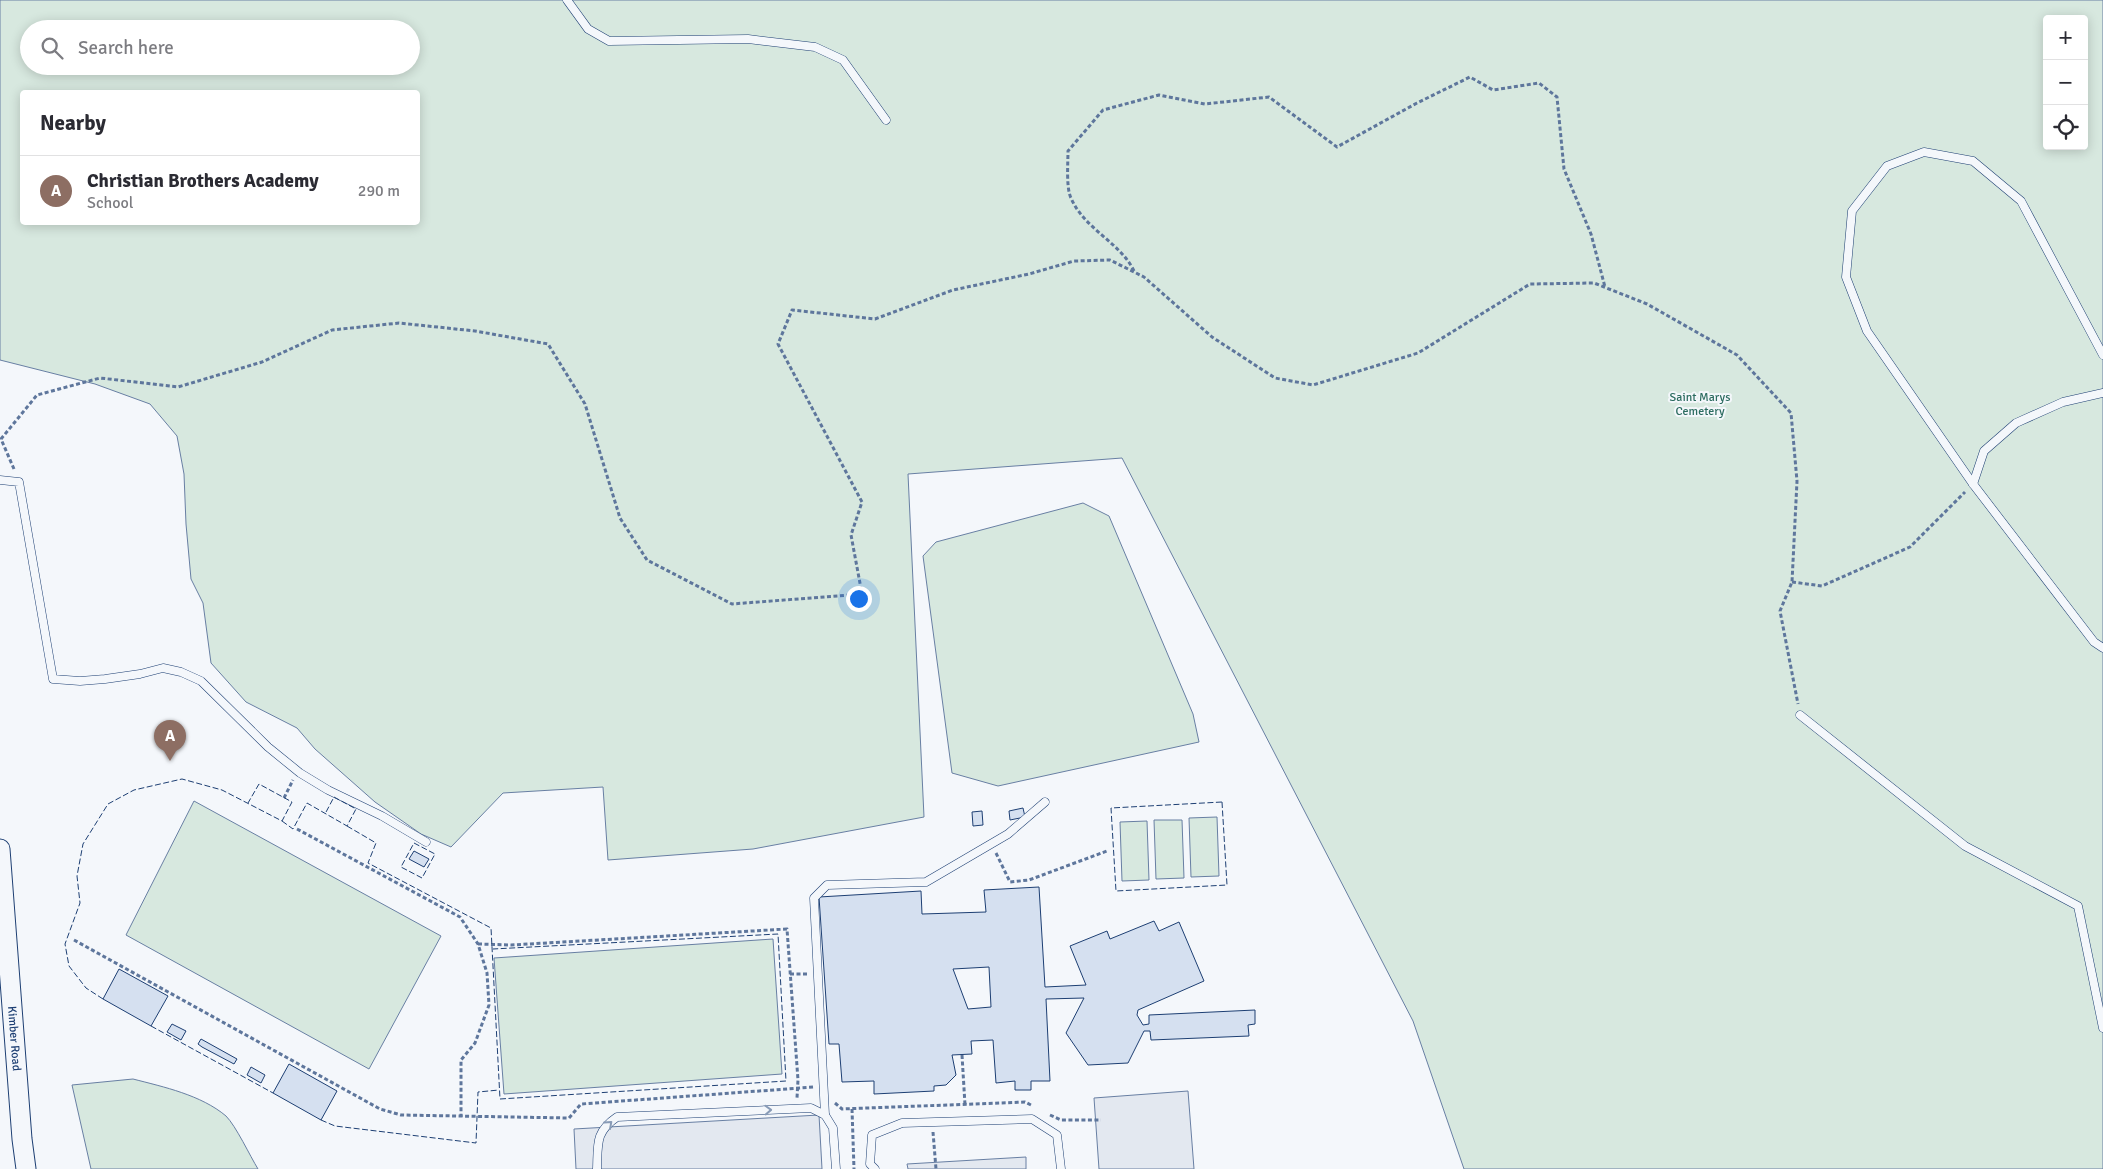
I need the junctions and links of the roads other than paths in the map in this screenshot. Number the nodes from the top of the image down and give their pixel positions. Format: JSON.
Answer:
{"nodes":[{"id":1,"x":567,"y":0,"type":"edge"},
{"id":2,"x":886,"y":120,"type":"dead end"},
{"id":3,"x":2103,"y":355,"type":"edge"},
{"id":4,"x":2103,"y":394,"type":"edge"},
{"id":5,"x":0,"y":480,"type":"edge"},
{"id":6,"x":1973,"y":484,"type":"junction"},
{"id":7,"x":2103,"y":648,"type":"edge"},
{"id":8,"x":1800,"y":714,"type":"road end"},
{"id":9,"x":1045,"y":802,"type":"dead end"},
{"id":10,"x":426,"y":842,"type":"dead end"},
{"id":11,"x":0,"y":849,"type":"edge"},
{"id":12,"x":2103,"y":1028,"type":"edge"},
{"id":13,"x":826,"y":1115,"type":"junction"},
{"id":14,"x":26,"y":1169,"type":"edge"},
{"id":15,"x":597,"y":1169,"type":"edge"},
{"id":16,"x":836,"y":1169,"type":"edge"},
{"id":17,"x":875,"y":1169,"type":"edge"},
{"id":18,"x":1061,"y":1169,"type":"edge"}],
"edges":[{"from":1,"to":2,"type":"lane"},
{"from":3,"to":6,"type":"lane"},
{"from":4,"to":6,"type":"lane"},
{"from":5,"to":10,"type":"lane"},
{"from":6,"to":7,"type":"lane"},
{"from":8,"to":12,"type":"lane"},
{"from":9,"to":13,"type":"lane"},
{"from":11,"to":14,"type":"street","name":"Kimber Road"},
{"from":15,"to":13,"type":"lane","one_way":true},
{"from":13,"to":16,"type":"lane"},
{"from":17,"to":18,"type":"lane"}]}
